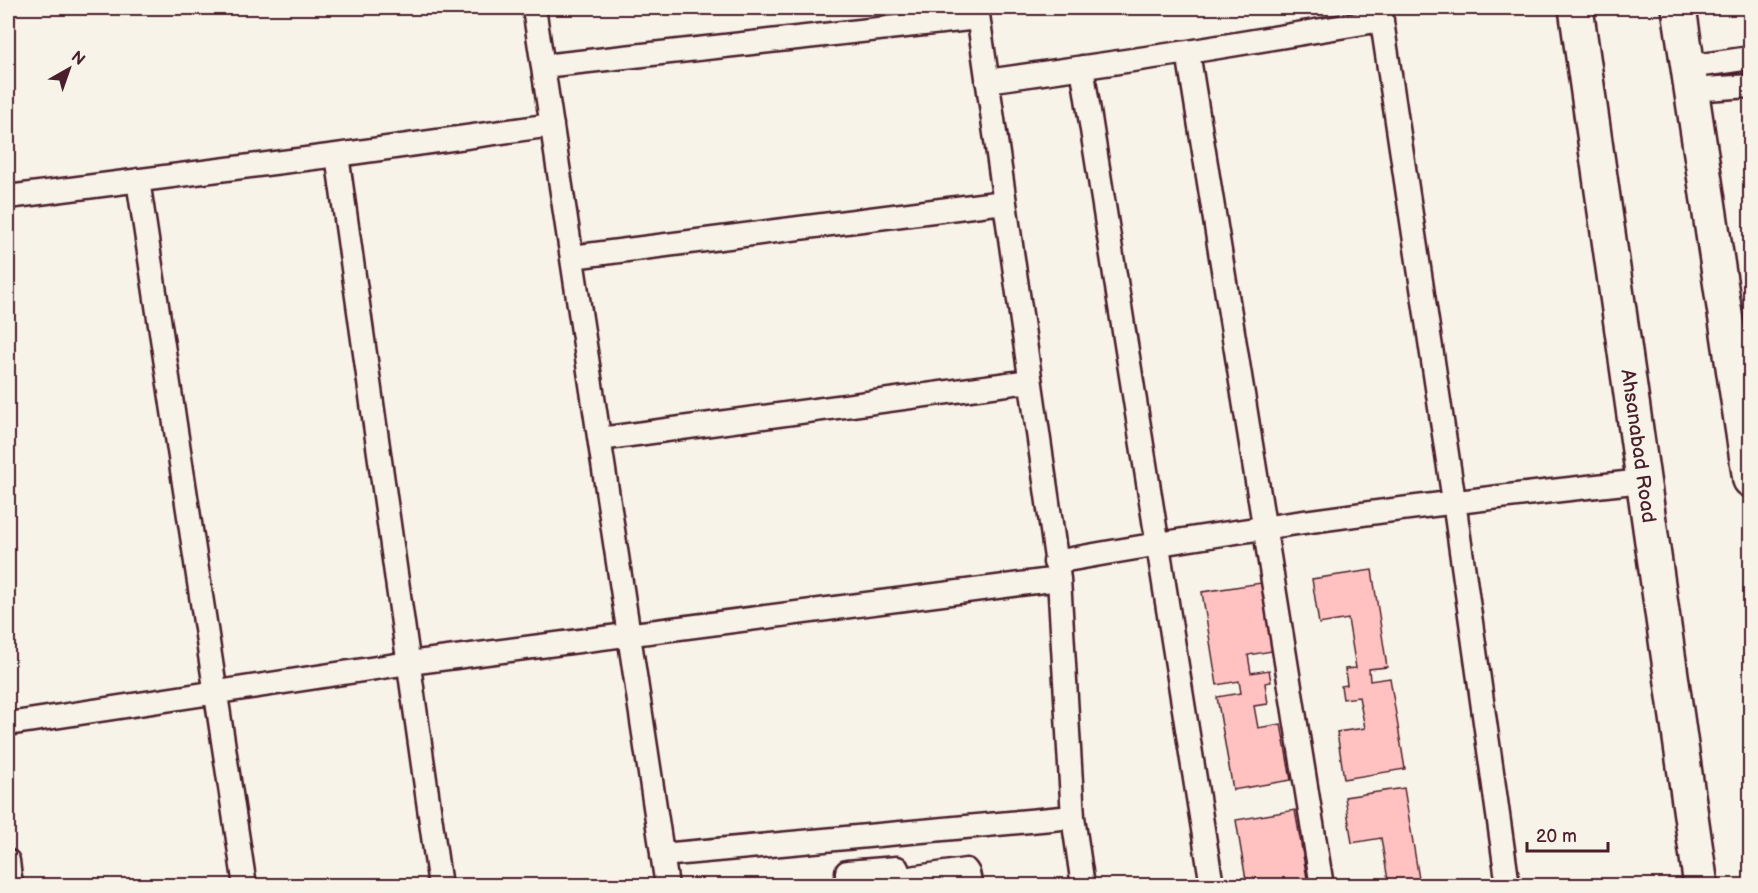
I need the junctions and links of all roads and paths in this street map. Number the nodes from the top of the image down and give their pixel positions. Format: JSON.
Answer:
{"nodes":[{"id":1,"x":534,"y":8,"type":"edge"},
{"id":2,"x":1576,"y":8,"type":"edge"},
{"id":3,"x":1679,"y":8,"type":"edge"},
{"id":4,"x":977,"y":13,"type":"edge"},
{"id":5,"x":1381,"y":14,"type":"edge"},
{"id":6,"x":1188,"y":52,"type":"junction"},
{"id":7,"x":1750,"y":58,"type":"edge"},
{"id":8,"x":543,"y":66,"type":"junction"},
{"id":9,"x":1082,"y":68,"type":"junction"},
{"id":10,"x":1690,"y":79,"type":"junction"},
{"id":11,"x":987,"y":81,"type":"junction"},
{"id":12,"x":1750,"y":86,"type":"edge"},
{"id":13,"x":552,"y":125,"type":"junction"},
{"id":14,"x":336,"y":155,"type":"junction"},
{"id":15,"x":138,"y":180,"type":"junction"},
{"id":16,"x":8,"y":197,"type":"edge"},
{"id":17,"x":1004,"y":202,"type":"junction"},
{"id":18,"x":572,"y":257,"type":"junction"},
{"id":19,"x":1030,"y":381,"type":"junction"},
{"id":20,"x":600,"y":439,"type":"junction"},
{"id":21,"x":1750,"y":480,"type":"edge"},
{"id":22,"x":1643,"y":481,"type":"junction"},
{"id":23,"x":1454,"y":501,"type":"junction"},
{"id":24,"x":1265,"y":529,"type":"junction"},
{"id":25,"x":1157,"y":543,"type":"junction"},
{"id":26,"x":1057,"y":570,"type":"junction"},
{"id":27,"x":629,"y":635,"type":"junction"},
{"id":28,"x":409,"y":663,"type":"junction"},
{"id":29,"x":216,"y":692,"type":"junction"},
{"id":30,"x":8,"y":724,"type":"edge"},
{"id":31,"x":1073,"y":817,"type":"junction"},
{"id":32,"x":662,"y":855,"type":"junction"},
{"id":33,"x":8,"y":861,"type":"edge"},
{"id":34,"x":903,"y":882,"type":"edge"},
{"id":35,"x":11,"y":885,"type":"edge"},
{"id":36,"x":245,"y":885,"type":"edge"},
{"id":37,"x":440,"y":885,"type":"edge"},
{"id":38,"x":667,"y":885,"type":"edge"},
{"id":39,"x":847,"y":885,"type":"edge"},
{"id":40,"x":971,"y":885,"type":"edge"},
{"id":41,"x":1083,"y":885,"type":"edge"},
{"id":42,"x":1212,"y":885,"type":"edge"},
{"id":43,"x":1322,"y":885,"type":"edge"},
{"id":44,"x":1508,"y":885,"type":"edge"},
{"id":45,"x":1701,"y":885,"type":"edge"}],
"edges":[{"from":1,"to":8,"type":"street"},
{"from":2,"to":22,"type":"main road","name":"Ahsanabad Road"},
{"from":3,"to":10,"type":"main road"},
{"from":4,"to":8,"type":"street"},
{"from":4,"to":11,"type":"street"},
{"from":5,"to":6,"type":"street"},
{"from":5,"to":23,"type":"street"},
{"from":6,"to":9,"type":"street"},
{"from":6,"to":24,"type":"street"},
{"from":7,"to":10,"type":"street"},
{"from":8,"to":13,"type":"street"},
{"from":9,"to":11,"type":"street"},
{"from":9,"to":25,"type":"street"},
{"from":10,"to":12,"type":"street"},
{"from":10,"to":21,"type":"main road"},
{"from":11,"to":17,"type":"street"},
{"from":13,"to":14,"type":"street"},
{"from":13,"to":18,"type":"street"},
{"from":14,"to":15,"type":"street"},
{"from":14,"to":28,"type":"street"},
{"from":15,"to":16,"type":"street"},
{"from":15,"to":29,"type":"street"},
{"from":17,"to":18,"type":"street"},
{"from":17,"to":19,"type":"street"},
{"from":18,"to":20,"type":"street"},
{"from":19,"to":20,"type":"street"},
{"from":19,"to":26,"type":"street"},
{"from":20,"to":27,"type":"street"},
{"from":22,"to":23,"type":"street"},
{"from":22,"to":45,"type":"main road","name":"Ahsanabad Road"},
{"from":23,"to":24,"type":"street"},
{"from":23,"to":44,"type":"street"},
{"from":24,"to":25,"type":"street"},
{"from":24,"to":43,"type":"street"},
{"from":25,"to":26,"type":"street"},
{"from":25,"to":42,"type":"street"},
{"from":26,"to":27,"type":"street"},
{"from":26,"to":31,"type":"street"},
{"from":27,"to":28,"type":"street"},
{"from":27,"to":32,"type":"street"},
{"from":28,"to":29,"type":"street"},
{"from":28,"to":37,"type":"street"},
{"from":29,"to":30,"type":"street"},
{"from":29,"to":36,"type":"street"},
{"from":31,"to":32,"type":"street"},
{"from":31,"to":41,"type":"street"},
{"from":32,"to":38,"type":"street"},
{"from":33,"to":35,"type":"street"},
{"from":34,"to":39,"type":"street"},
{"from":34,"to":40,"type":"street"}]}
